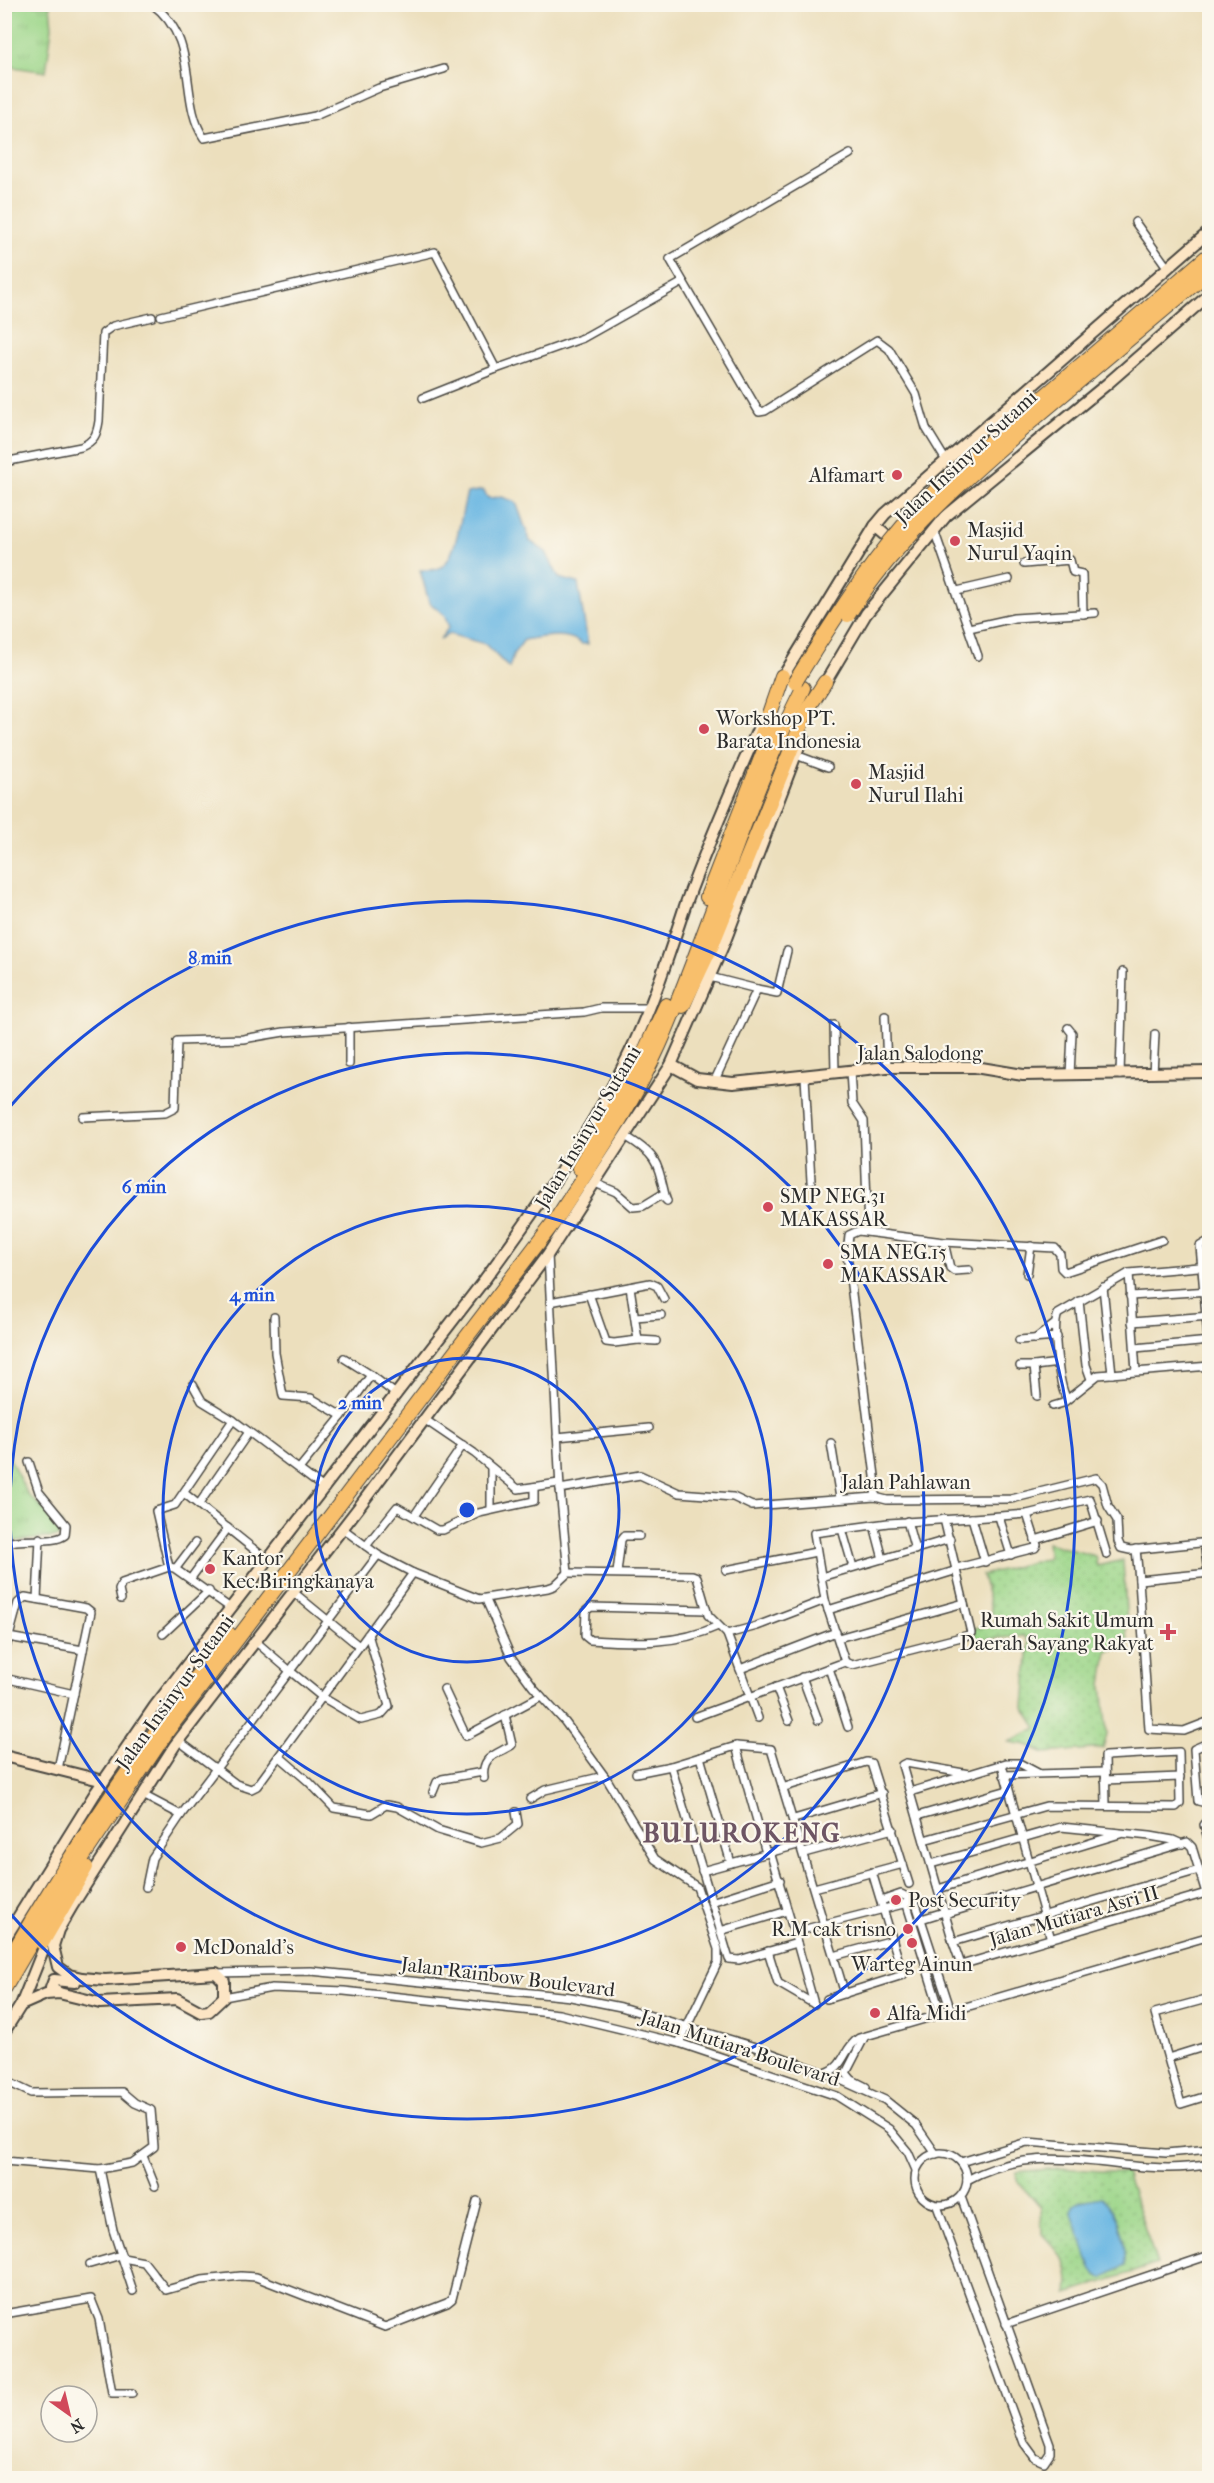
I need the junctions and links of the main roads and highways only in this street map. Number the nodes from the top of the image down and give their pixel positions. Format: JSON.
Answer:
{"nodes":[{"id":1,"x":1209,"y":254,"type":"edge"},
{"id":2,"x":1209,"y":271,"type":"edge"},
{"id":3,"x":1036,"y":410,"type":"junction"},
{"id":4,"x":793,"y":682,"type":"junction"},
{"id":5,"x":825,"y":682,"type":"road end"},
{"id":6,"x":658,"y":1048,"type":"junction"},
{"id":7,"x":168,"y":1730,"type":"junction"},
{"id":8,"x":42,"y":1946,"type":"road end"},
{"id":9,"x":4,"y":1968,"type":"edge"},
{"id":10,"x":4,"y":1989,"type":"edge"}],
"edges":[{"from":1,"to":3,"type":"highway","name":"Jalan Insinyur Sutami"},
{"from":2,"to":3,"type":"highway","name":"Jalan Insinyur Sutami"},
{"from":3,"to":4,"type":"highway","name":"Jalan Insinyur Sutami","bridge":true},
{"from":4,"to":6,"type":"highway","name":"Jalan Insinyur Sutami"},
{"from":4,"to":9,"type":"highway","name":"Jalan Insinyur Sutami"},
{"from":5,"to":6,"type":"highway"},
{"from":6,"to":7,"type":"highway","name":"Jalan Insinyur Sutami"},
{"from":7,"to":8,"type":"highway"},
{"from":7,"to":10,"type":"highway","name":"Jalan Insinyur Sutami"}]}
